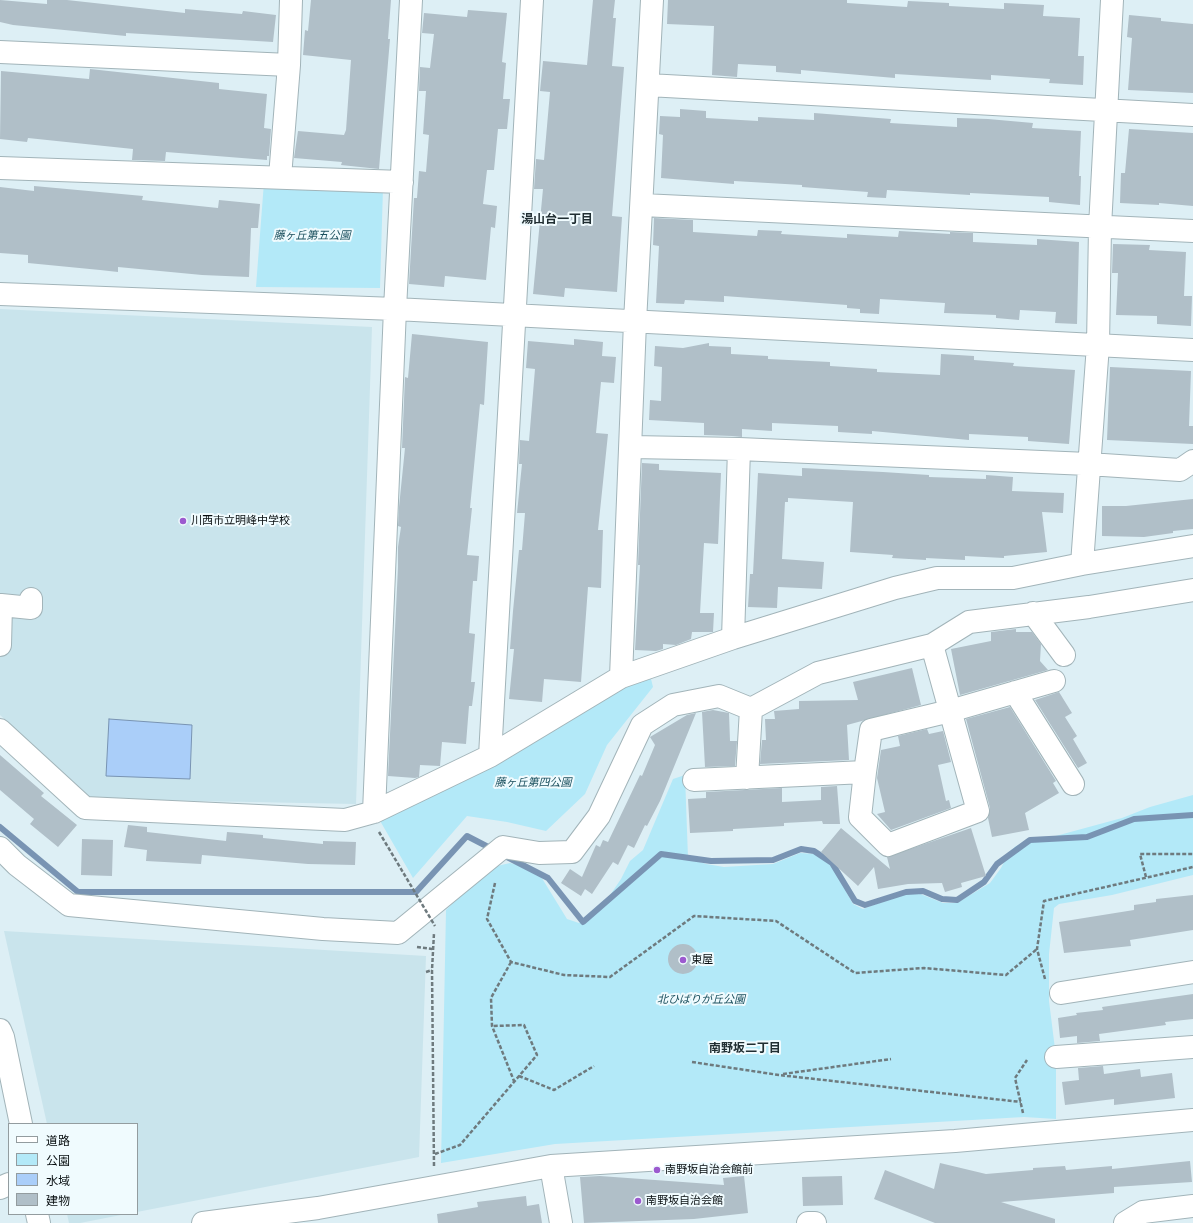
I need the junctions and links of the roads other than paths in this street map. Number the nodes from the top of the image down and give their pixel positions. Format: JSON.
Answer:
{"nodes":[{"id":1,"x":291,"y":0,"type":"edge"},
{"id":2,"x":412,"y":0,"type":"edge"},
{"id":3,"x":532,"y":0,"type":"edge"},
{"id":4,"x":652,"y":0,"type":"edge"},
{"id":5,"x":1112,"y":0,"type":"edge"},
{"id":6,"x":0,"y":52,"type":"edge"},
{"id":7,"x":289,"y":65,"type":"junction"},
{"id":8,"x":648,"y":85,"type":"junction"},
{"id":9,"x":1106,"y":109,"type":"junction"},
{"id":10,"x":1193,"y":115,"type":"edge"},
{"id":11,"x":0,"y":168,"type":"edge"},
{"id":12,"x":280,"y":177,"type":"junction"},
{"id":13,"x":402,"y":182,"type":"junction"},
{"id":14,"x":642,"y":205,"type":"junction"},
{"id":15,"x":1100,"y":227,"type":"junction"},
{"id":16,"x":1193,"y":231,"type":"edge"},
{"id":17,"x":0,"y":294,"type":"edge"},
{"id":18,"x":395,"y":309,"type":"junction"},
{"id":19,"x":515,"y":315,"type":"junction"},
{"id":20,"x":635,"y":322,"type":"junction"},
{"id":21,"x":1098,"y":345,"type":"junction"},
{"id":22,"x":1193,"y":350,"type":"edge"},
{"id":23,"x":632,"y":447,"type":"junction"},
{"id":24,"x":740,"y":449,"type":"junction"},
{"id":25,"x":1193,"y":461,"type":"edge"},
{"id":26,"x":1088,"y":464,"type":"junction"},
{"id":27,"x":1193,"y":546,"type":"edge"},
{"id":28,"x":1082,"y":564,"type":"junction"},
{"id":29,"x":1193,"y":590,"type":"edge"},
{"id":30,"x":31,"y":599,"type":"dead end"},
{"id":31,"x":1033,"y":614,"type":"junction"},
{"id":32,"x":733,"y":638,"type":"junction"},
{"id":33,"x":0,"y":645,"type":"edge"},
{"id":34,"x":932,"y":645,"type":"junction"},
{"id":35,"x":1064,"y":655,"type":"dead end"},
{"id":36,"x":621,"y":677,"type":"junction"},
{"id":37,"x":1054,"y":681,"type":"dead end"},
{"id":38,"x":1015,"y":692,"type":"junction"},
{"id":39,"x":751,"y":709,"type":"junction"},
{"id":40,"x":950,"y":711,"type":"junction"},
{"id":41,"x":0,"y":730,"type":"edge"},
{"id":42,"x":490,"y":756,"type":"junction"},
{"id":43,"x":865,"y":772,"type":"junction"},
{"id":44,"x":747,"y":778,"type":"junction"},
{"id":45,"x":694,"y":780,"type":"dead end"},
{"id":46,"x":1073,"y":784,"type":"dead end"},
{"id":47,"x":376,"y":822,"type":"junction"},
{"id":48,"x":0,"y":848,"type":"edge"},
{"id":49,"x":1193,"y":972,"type":"edge"},
{"id":50,"x":1053,"y":988,"type":"road end"},
{"id":51,"x":0,"y":1030,"type":"edge"},
{"id":52,"x":1193,"y":1046,"type":"edge"},
{"id":53,"x":1056,"y":1057,"type":"dead end"},
{"id":54,"x":1193,"y":1120,"type":"edge"},
{"id":55,"x":21,"y":1123,"type":"edge"},
{"id":56,"x":551,"y":1166,"type":"junction"},
{"id":57,"x":1193,"y":1206,"type":"edge"},
{"id":58,"x":203,"y":1223,"type":"edge"},
{"id":59,"x":561,"y":1223,"type":"edge"},
{"id":60,"x":808,"y":1223,"type":"edge"},
{"id":61,"x":815,"y":1223,"type":"edge"},
{"id":62,"x":1125,"y":1223,"type":"edge"}],
"edges":[{"from":1,"to":7,"type":"street"},
{"from":2,"to":13,"type":"street"},
{"from":3,"to":19,"type":"street"},
{"from":4,"to":8,"type":"street"},
{"from":5,"to":9,"type":"street"},
{"from":6,"to":7,"type":"street"},
{"from":7,"to":12,"type":"street"},
{"from":8,"to":9,"type":"street"},
{"from":8,"to":14,"type":"street"},
{"from":9,"to":10,"type":"street"},
{"from":9,"to":15,"type":"street"},
{"from":11,"to":12,"type":"street"},
{"from":12,"to":13,"type":"street"},
{"from":13,"to":18,"type":"street"},
{"from":14,"to":15,"type":"street"},
{"from":14,"to":20,"type":"street"},
{"from":15,"to":16,"type":"street"},
{"from":15,"to":21,"type":"street"},
{"from":17,"to":18,"type":"street"},
{"from":18,"to":19,"type":"street"},
{"from":18,"to":47,"type":"street"},
{"from":19,"to":20,"type":"street"},
{"from":19,"to":42,"type":"street"},
{"from":20,"to":21,"type":"street"},
{"from":20,"to":23,"type":"street"},
{"from":21,"to":22,"type":"street"},
{"from":21,"to":26,"type":"street"},
{"from":23,"to":24,"type":"street"},
{"from":23,"to":36,"type":"street"},
{"from":24,"to":26,"type":"street"},
{"from":24,"to":32,"type":"street"},
{"from":25,"to":26,"type":"street"},
{"from":26,"to":28,"type":"street"},
{"from":27,"to":28,"type":"street"},
{"from":28,"to":32,"type":"street"},
{"from":29,"to":31,"type":"street"},
{"from":30,"to":33,"type":"street"},
{"from":31,"to":34,"type":"street"},
{"from":31,"to":35,"type":"street"},
{"from":32,"to":36,"type":"street"},
{"from":34,"to":39,"type":"street"},
{"from":34,"to":40,"type":"street"},
{"from":36,"to":42,"type":"street"},
{"from":37,"to":38,"type":"street"},
{"from":38,"to":40,"type":"street"},
{"from":38,"to":46,"type":"street"},
{"from":39,"to":44,"type":"street"},
{"from":39,"to":48,"type":"street"},
{"from":40,"to":43,"type":"street"},
{"from":40,"to":43,"type":"street"},
{"from":41,"to":47,"type":"street"},
{"from":42,"to":47,"type":"street"},
{"from":43,"to":44,"type":"street"},
{"from":44,"to":45,"type":"street"},
{"from":49,"to":50,"type":"street"},
{"from":51,"to":55,"type":"street"},
{"from":52,"to":53,"type":"street"},
{"from":54,"to":56,"type":"street"},
{"from":56,"to":58,"type":"street"},
{"from":56,"to":59,"type":"street"},
{"from":57,"to":62,"type":"street"},
{"from":60,"to":61,"type":"street"}]}
